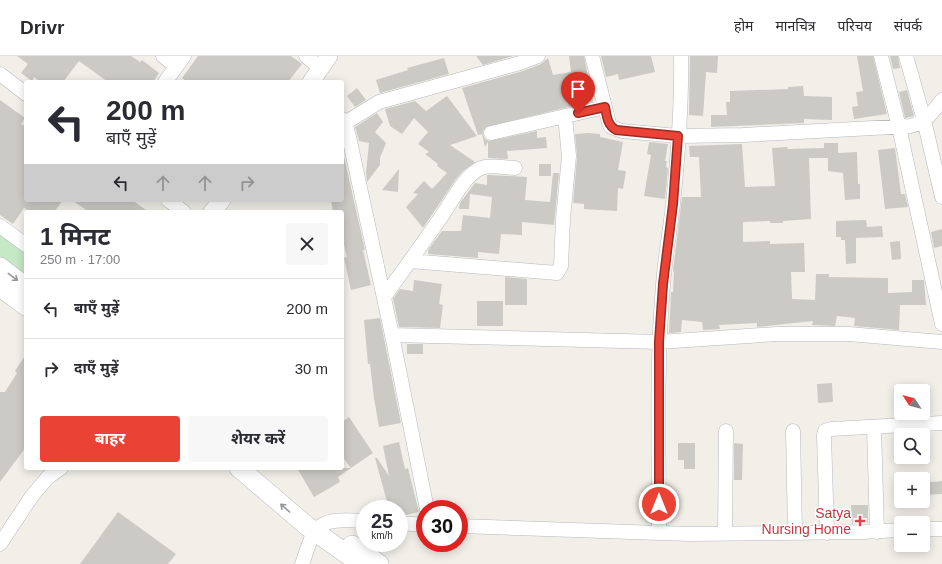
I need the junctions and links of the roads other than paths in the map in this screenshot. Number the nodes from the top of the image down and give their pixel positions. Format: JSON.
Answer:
{"nodes":[{"id":1,"x":163,"y":56,"type":"edge"},
{"id":2,"x":306,"y":56,"type":"edge"},
{"id":3,"x":538,"y":56,"type":"edge"},
{"id":4,"x":592,"y":56,"type":"edge"},
{"id":5,"x":681,"y":56,"type":"edge"},
{"id":6,"x":881,"y":56,"type":"edge"},
{"id":7,"x":517,"y":59,"type":"edge"},
{"id":8,"x":910,"y":60,"type":"edge"},
{"id":9,"x":180,"y":61,"type":"edge"},
{"id":10,"x":325,"y":62,"type":"edge"},
{"id":11,"x":0,"y":74,"type":"edge"},
{"id":12,"x":166,"y":80,"type":"edge"},
{"id":13,"x":312,"y":80,"type":"edge"},
{"id":14,"x":24,"y":92,"type":"edge"},
{"id":15,"x":605,"y":107,"type":"junction"},
{"id":16,"x":940,"y":108,"type":"edge"},
{"id":17,"x":565,"y":116,"type":"junction"},
{"id":18,"x":344,"y":120,"type":"edge"},
{"id":19,"x":924,"y":120,"type":"junction"},
{"id":20,"x":344,"y":124,"type":"edge"},
{"id":21,"x":899,"y":127,"type":"junction"},
{"id":22,"x":491,"y":133,"type":"dead end"},
{"id":23,"x":678,"y":136,"type":"junction"},
{"id":24,"x":515,"y":168,"type":"dead end"},
{"id":25,"x":942,"y":197,"type":"edge"},
{"id":26,"x":171,"y":202,"type":"edge"},
{"id":27,"x":220,"y":202,"type":"edge"},
{"id":28,"x":181,"y":210,"type":"edge"},
{"id":29,"x":214,"y":210,"type":"edge"},
{"id":30,"x":0,"y":226,"type":"edge"},
{"id":31,"x":24,"y":244,"type":"edge"},
{"id":32,"x":410,"y":261,"type":"junction"},
{"id":33,"x":0,"y":267,"type":"edge"},
{"id":34,"x":24,"y":285,"type":"edge"},
{"id":35,"x":0,"y":287,"type":"edge"},
{"id":36,"x":384,"y":297,"type":"junction"},
{"id":37,"x":24,"y":305,"type":"edge"},
{"id":38,"x":942,"y":324,"type":"edge"},
{"id":39,"x":392,"y":335,"type":"junction"},
{"id":40,"x":659,"y":342,"type":"junction"},
{"id":41,"x":942,"y":342,"type":"edge"},
{"id":42,"x":942,"y":423,"type":"edge"},
{"id":43,"x":874,"y":427,"type":"junction"},
{"id":44,"x":726,"y":431,"type":"dead end"},
{"id":45,"x":793,"y":431,"type":"dead end"},
{"id":46,"x":58,"y":470,"type":"edge"},
{"id":47,"x":242,"y":470,"type":"edge"},
{"id":48,"x":261,"y":470,"type":"edge"},
{"id":49,"x":425,"y":500,"type":"edge"},
{"id":50,"x":356,"y":521,"type":"edge"},
{"id":51,"x":468,"y":526,"type":"edge"},
{"id":52,"x":318,"y":528,"type":"junction"},
{"id":53,"x":942,"y":529,"type":"edge"},
{"id":54,"x":930,"y":530,"type":"edge"},
{"id":55,"x":894,"y":531,"type":"edge"},
{"id":56,"x":877,"y":532,"type":"junction"},
{"id":57,"x":659,"y":533,"type":"junction"},
{"id":58,"x":795,"y":533,"type":"junction"},
{"id":59,"x":827,"y":533,"type":"junction"},
{"id":60,"x":726,"y":534,"type":"junction"},
{"id":61,"x":0,"y":544,"type":"edge"},
{"id":62,"x":302,"y":564,"type":"edge"},
{"id":63,"x":361,"y":564,"type":"edge"},
{"id":64,"x":380,"y":564,"type":"edge"}],
"edges":[{"from":1,"to":9,"type":"street"},
{"from":2,"to":10,"type":"street"},
{"from":3,"to":7,"type":"street"},
{"from":4,"to":15,"type":"street"},
{"from":5,"to":23,"type":"street"},
{"from":6,"to":21,"type":"street"},
{"from":7,"to":18,"type":"street"},
{"from":8,"to":19,"type":"street"},
{"from":9,"to":12,"type":"street"},
{"from":10,"to":13,"type":"street"},
{"from":11,"to":14,"type":"street"},
{"from":15,"to":17,"type":"street"},
{"from":15,"to":23,"type":"street"},
{"from":16,"to":19,"type":"street"},
{"from":17,"to":22,"type":"street"},
{"from":17,"to":32,"type":"street"},
{"from":19,"to":21,"type":"street"},
{"from":19,"to":25,"type":"street"},
{"from":20,"to":36,"type":"street"},
{"from":21,"to":23,"type":"street"},
{"from":21,"to":38,"type":"street"},
{"from":23,"to":40,"type":"street"},
{"from":24,"to":32,"type":"street"},
{"from":26,"to":28,"type":"street"},
{"from":27,"to":29,"type":"street"},
{"from":30,"to":31,"type":"street"},
{"from":32,"to":36,"type":"street"},
{"from":33,"to":34,"type":"main road","one_way":true},
{"from":35,"to":37,"type":"main road"},
{"from":36,"to":39,"type":"street"},
{"from":39,"to":40,"type":"street"},
{"from":39,"to":49,"type":"street"},
{"from":40,"to":41,"type":"street"},
{"from":40,"to":57,"type":"street"},
{"from":42,"to":43,"type":"street"},
{"from":43,"to":56,"type":"street"},
{"from":43,"to":59,"type":"street"},
{"from":44,"to":60,"type":"street"},
{"from":45,"to":58,"type":"street"},
{"from":46,"to":61,"type":"street"},
{"from":52,"to":47,"type":"main road","one_way":true},
{"from":48,"to":52,"type":"main road"},
{"from":50,"to":52,"type":"street"},
{"from":51,"to":57,"type":"street"},
{"from":52,"to":62,"type":"street"},
{"from":52,"to":63,"type":"main road"},
{"from":52,"to":64,"type":"main road"},
{"from":53,"to":54,"type":"street"},
{"from":55,"to":56,"type":"street"},
{"from":56,"to":59,"type":"street"},
{"from":57,"to":60,"type":"street"},
{"from":58,"to":59,"type":"street"},
{"from":58,"to":60,"type":"street"}]}
